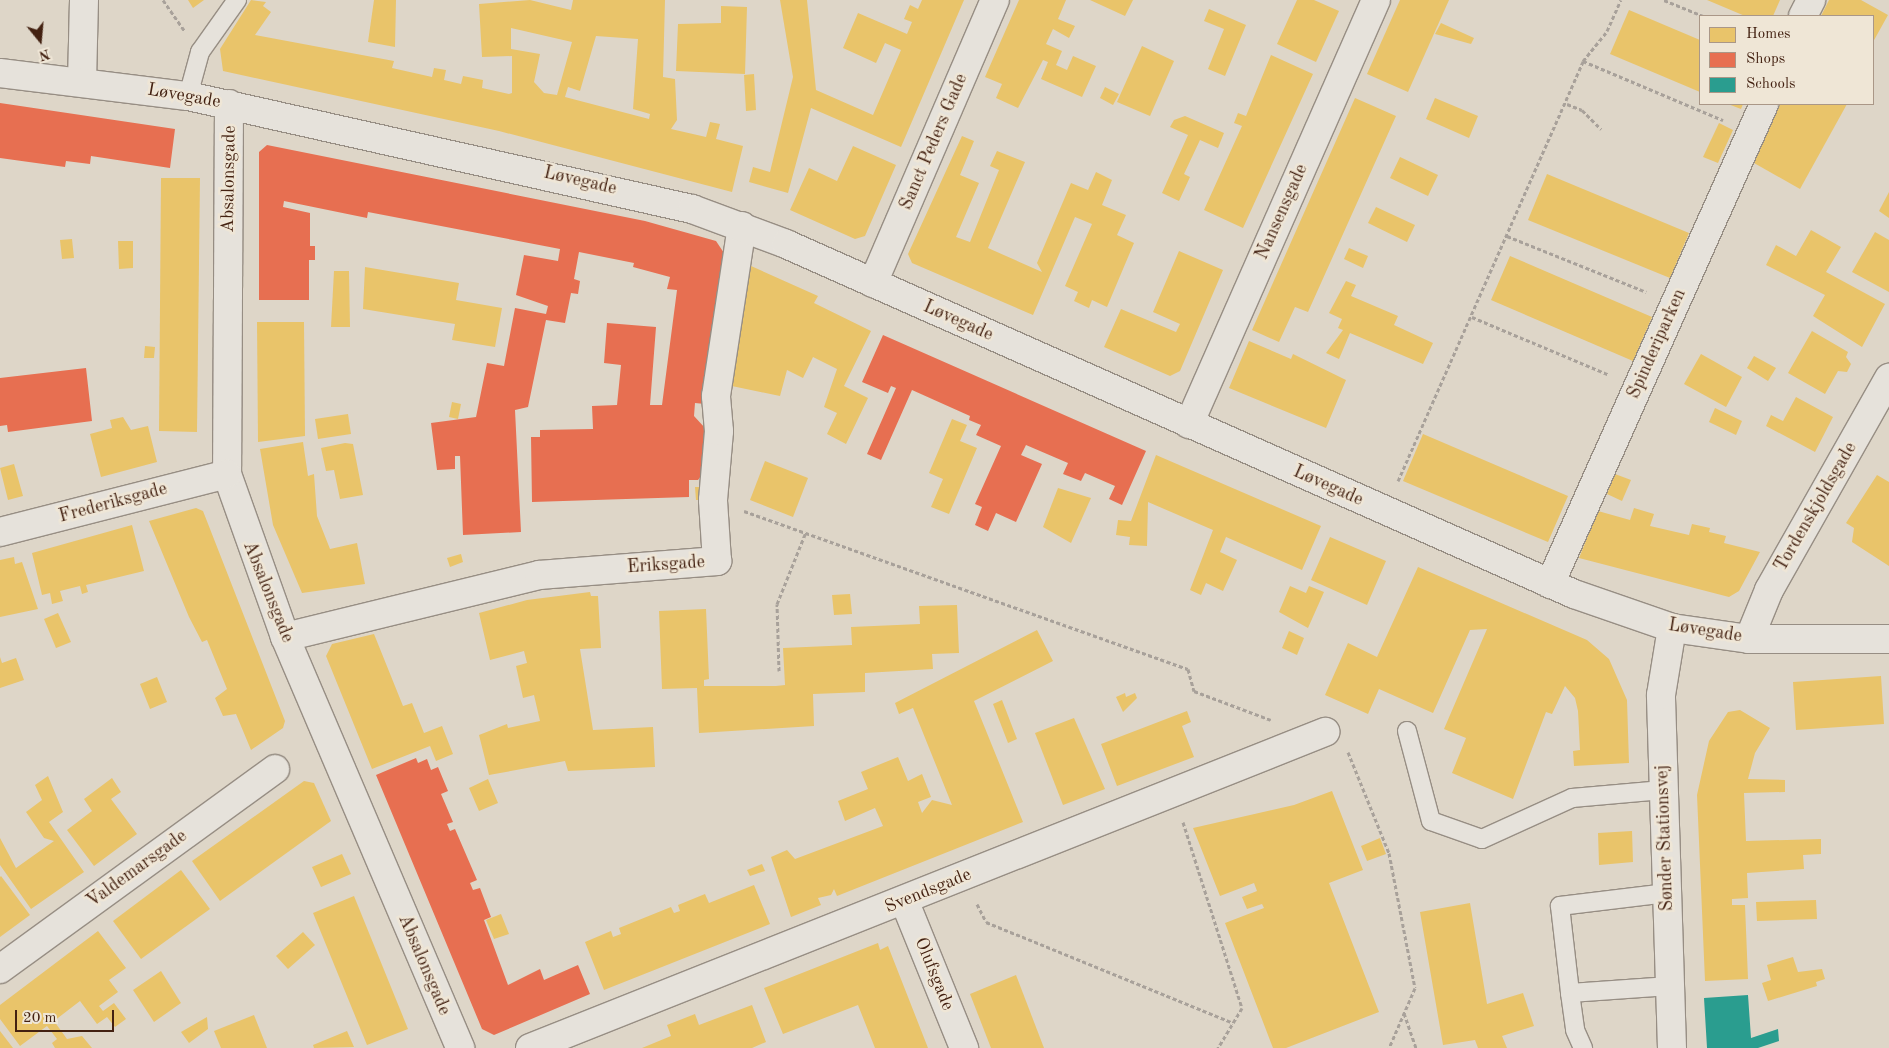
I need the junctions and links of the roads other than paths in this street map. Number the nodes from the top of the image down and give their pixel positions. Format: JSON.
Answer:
{"nodes":[{"id":1,"x":84,"y":0,"type":"edge"},
{"id":2,"x":237,"y":0,"type":"edge"},
{"id":3,"x":995,"y":0,"type":"edge"},
{"id":4,"x":1376,"y":0,"type":"edge"},
{"id":5,"x":1811,"y":0,"type":"edge"},
{"id":6,"x":1804,"y":15,"type":"edge"},
{"id":7,"x":0,"y":73,"type":"edge"},
{"id":8,"x":82,"y":82,"type":"junction"},
{"id":9,"x":188,"y":96,"type":"junction"},
{"id":10,"x":230,"y":104,"type":"junction"},
{"id":11,"x":1764,"y":105,"type":"edge"},
{"id":12,"x":742,"y":226,"type":"junction"},
{"id":13,"x":873,"y":283,"type":"junction"},
{"id":14,"x":1889,"y":378,"type":"edge"},
{"id":15,"x":1189,"y":424,"type":"junction"},
{"id":16,"x":226,"y":474,"type":"junction"},
{"id":17,"x":0,"y":532,"type":"edge"},
{"id":18,"x":1550,"y":584,"type":"junction"},
{"id":19,"x":1672,"y":628,"type":"junction"},
{"id":20,"x":285,"y":637,"type":"junction"},
{"id":21,"x":1889,"y":638,"type":"edge"},
{"id":22,"x":1749,"y":639,"type":"junction"},
{"id":23,"x":1407,"y":731,"type":"dead end"},
{"id":24,"x":1325,"y":732,"type":"road end"},
{"id":25,"x":275,"y":769,"type":"dead end"},
{"id":26,"x":1663,"y":790,"type":"junction"},
{"id":27,"x":1667,"y":893,"type":"junction"},
{"id":28,"x":904,"y":900,"type":"junction"},
{"id":29,"x":0,"y":969,"type":"edge"},
{"id":30,"x":1670,"y":986,"type":"junction"},
{"id":31,"x":1570,"y":993,"type":"junction"},
{"id":32,"x":460,"y":1048,"type":"edge"},
{"id":33,"x":530,"y":1048,"type":"edge"},
{"id":34,"x":964,"y":1048,"type":"edge"},
{"id":35,"x":1583,"y":1048,"type":"edge"},
{"id":36,"x":1672,"y":1048,"type":"edge"}],
"edges":[{"from":1,"to":8,"type":"street"},
{"from":2,"to":9,"type":"lane"},
{"from":3,"to":13,"type":"street","name":"Sanct Peders Gade"},
{"from":4,"to":15,"type":"street","name":"Nansensgade"},
{"from":5,"to":6,"type":"street"},
{"from":7,"to":8,"type":"street","name":"Løvegade"},
{"from":8,"to":9,"type":"street","name":"Løvegade"},
{"from":9,"to":10,"type":"street","name":"Løvegade"},
{"from":10,"to":12,"type":"street","name":"Løvegade"},
{"from":10,"to":16,"type":"street","name":"Absalonsgade"},
{"from":11,"to":18,"type":"street","name":"Spinderiparken"},
{"from":12,"to":13,"type":"street","name":"Løvegade"},
{"from":12,"to":20,"type":"street","name":"Eriksgade"},
{"from":13,"to":15,"type":"street","name":"Løvegade"},
{"from":14,"to":22,"type":"street","name":"Tordenskjoldsgade"},
{"from":15,"to":18,"type":"street","name":"Løvegade"},
{"from":16,"to":17,"type":"street","name":"Frederiksgade"},
{"from":16,"to":20,"type":"street","name":"Absalonsgade"},
{"from":18,"to":19,"type":"street","name":"Løvegade"},
{"from":19,"to":22,"type":"street","name":"Løvegade"},
{"from":19,"to":26,"type":"street","name":"Sønder Stationsvej"},
{"from":20,"to":32,"type":"street","name":"Absalonsgade"},
{"from":21,"to":22,"type":"street","name":"Løvegade"},
{"from":23,"to":26,"type":"lane"},
{"from":24,"to":28,"type":"street","name":"Svendsgade"},
{"from":25,"to":29,"type":"street","name":"Valdemarsgade"},
{"from":26,"to":27,"type":"street","name":"Sønder Stationsvej"},
{"from":27,"to":30,"type":"street","name":"Sønder Stationsvej"},
{"from":27,"to":31,"type":"lane"},
{"from":28,"to":33,"type":"street","name":"Svendsgade"},
{"from":28,"to":34,"type":"street","name":"Olufsgade"},
{"from":30,"to":31,"type":"lane"},
{"from":30,"to":36,"type":"street","name":"Sønder Stationsvej"},
{"from":31,"to":35,"type":"lane"}]}
